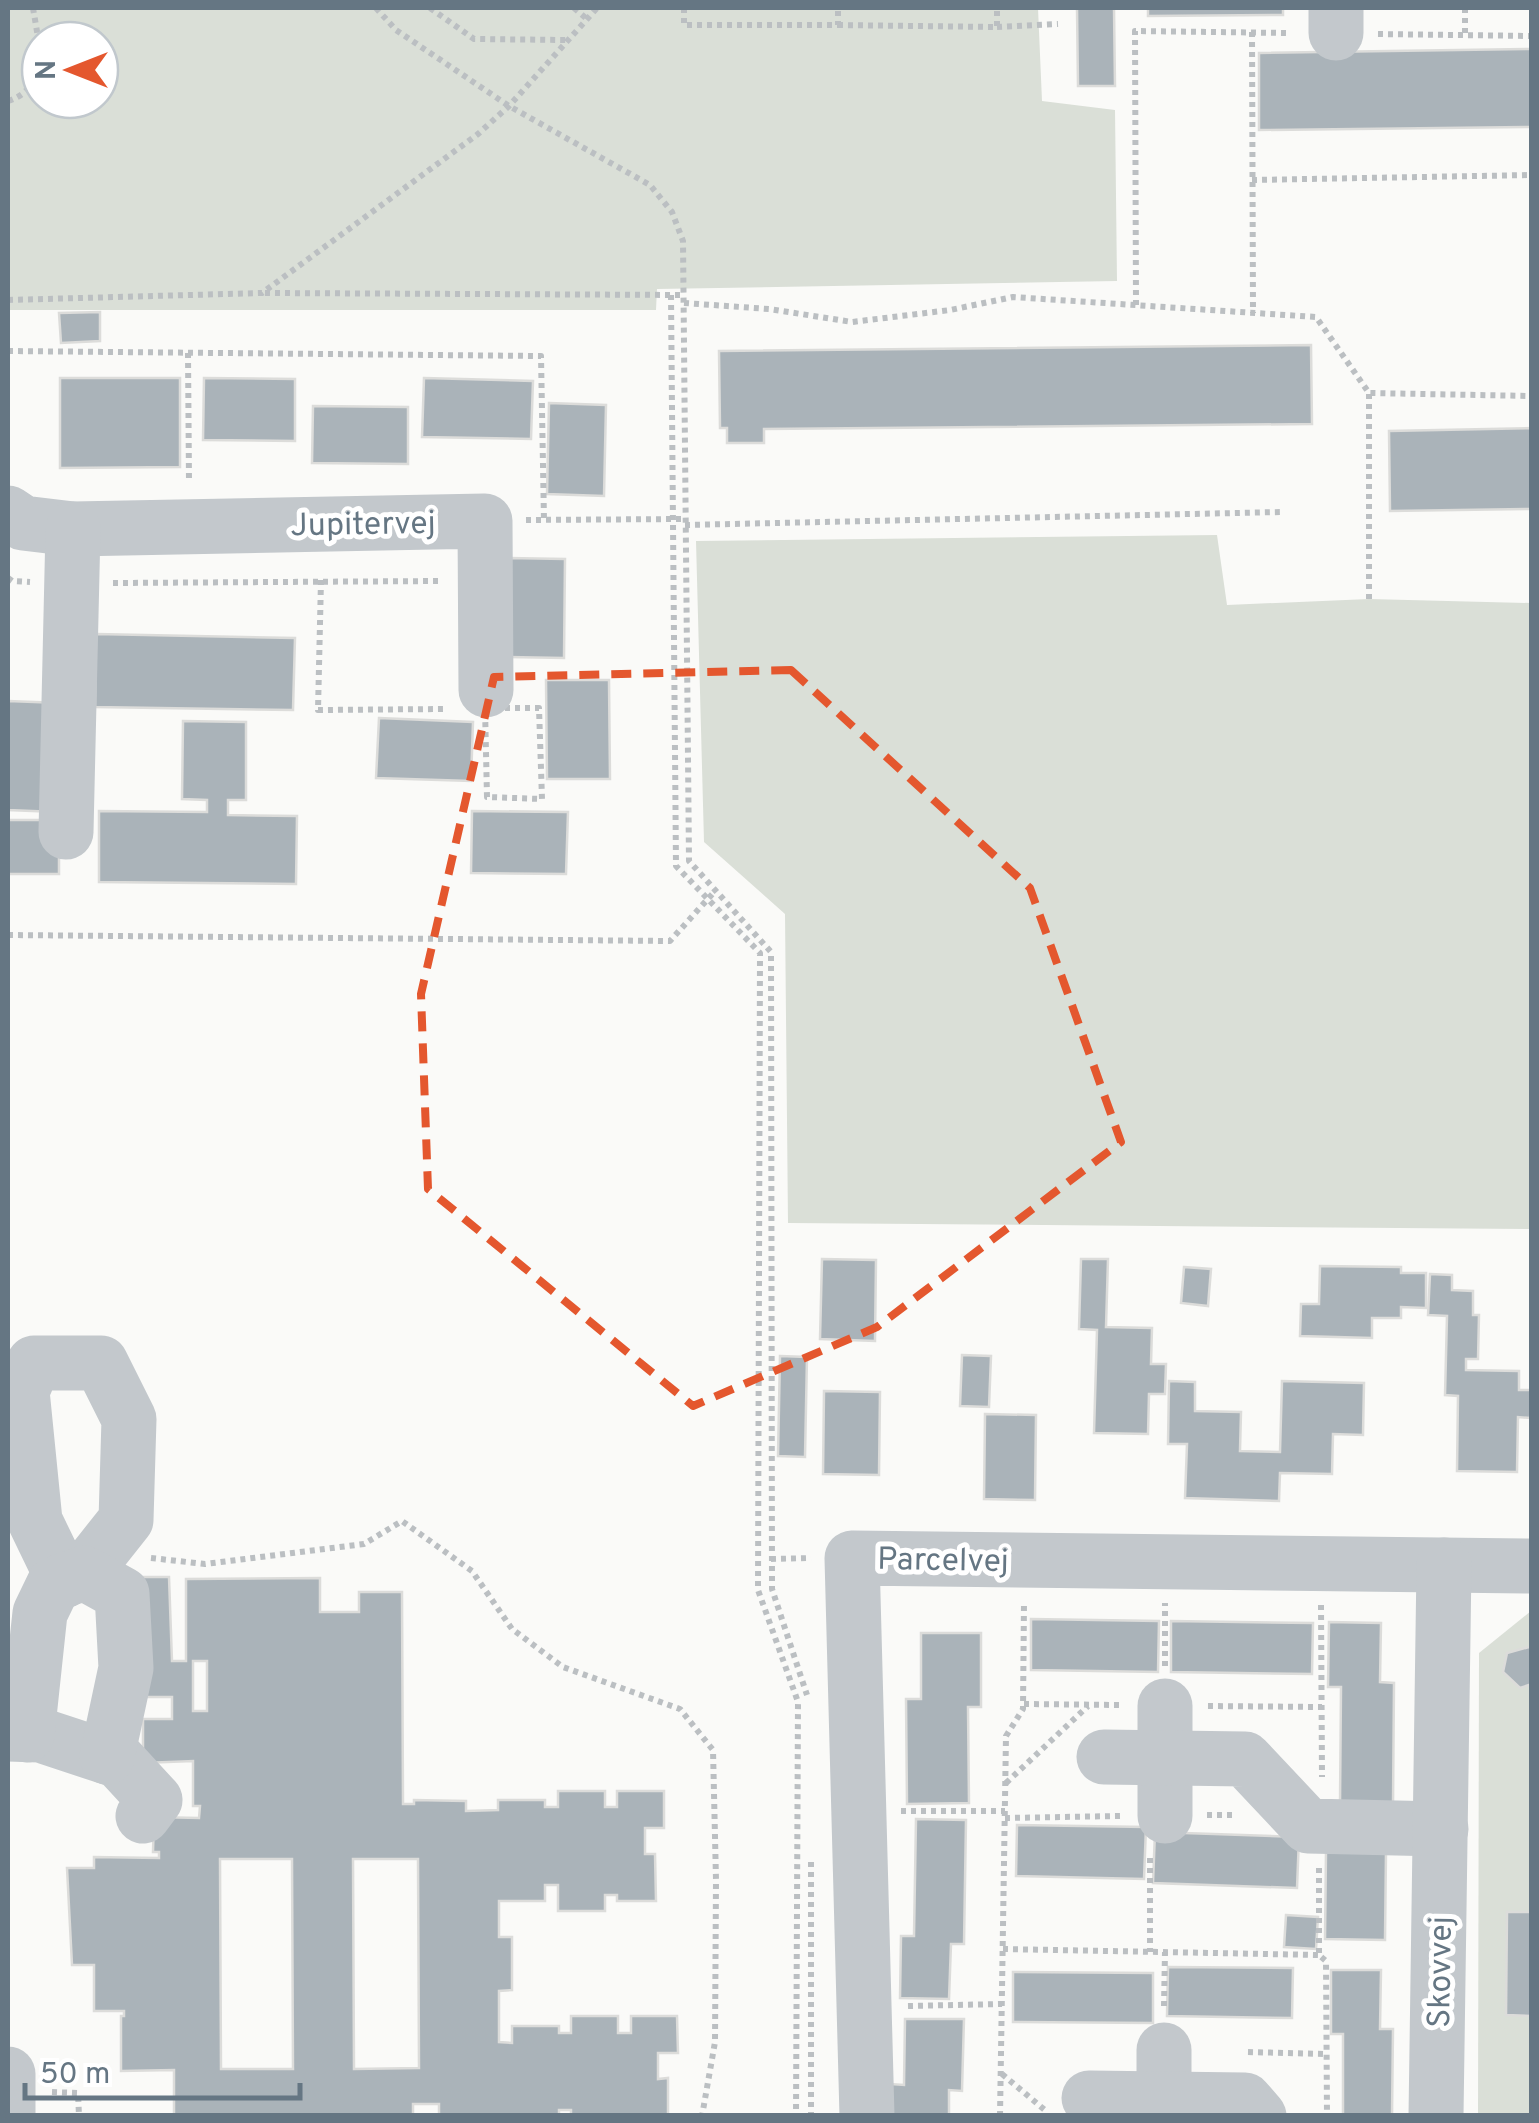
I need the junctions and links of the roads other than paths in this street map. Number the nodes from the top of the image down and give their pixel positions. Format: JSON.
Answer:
{"nodes":[{"id":1,"x":8,"y":513,"type":"edge"},
{"id":2,"x":73,"y":528,"type":"junction"},
{"id":3,"x":472,"y":704,"type":"road end"},
{"id":4,"x":66,"y":832,"type":"dead end"},
{"id":5,"x":1444,"y":1565,"type":"junction"},
{"id":6,"x":1532,"y":1566,"type":"edge"},
{"id":7,"x":1165,"y":1732,"type":"junction"},
{"id":8,"x":17,"y":1735,"type":"edge"},
{"id":9,"x":1104,"y":1756,"type":"dead end"},
{"id":10,"x":107,"y":1757,"type":"junction"},
{"id":11,"x":144,"y":1816,"type":"dead end"},
{"id":12,"x":1440,"y":1829,"type":"junction"},
{"id":13,"x":1158,"y":1835,"type":"road end"},
{"id":14,"x":8,"y":2074,"type":"edge"},
{"id":15,"x":1156,"y":2091,"type":"edge"},
{"id":16,"x":1070,"y":2107,"type":"edge"},
{"id":17,"x":8,"y":2116,"type":"edge"},
{"id":18,"x":867,"y":2116,"type":"edge"},
{"id":19,"x":1258,"y":2116,"type":"edge"},
{"id":20,"x":1436,"y":2116,"type":"edge"}],
"edges":[{"from":1,"to":2,"type":"street","name":"Jupitervej"},
{"from":2,"to":3,"type":"street","name":"Jupitervej"},
{"from":2,"to":4,"type":"street"},
{"from":5,"to":6,"type":"street","name":"Parcelvej"},
{"from":5,"to":12,"type":"street","name":"Skovvej"},
{"from":5,"to":18,"type":"street","name":"Parcelvej"},
{"from":7,"to":9,"type":"street"},
{"from":7,"to":12,"type":"street"},
{"from":7,"to":13,"type":"street"},
{"from":8,"to":10,"type":"street"},
{"from":8,"to":10,"type":"street"},
{"from":10,"to":11,"type":"street"},
{"from":12,"to":20,"type":"street","name":"Skovvej"},
{"from":14,"to":17,"type":"street"},
{"from":15,"to":16,"type":"street"},
{"from":15,"to":19,"type":"street"}]}
